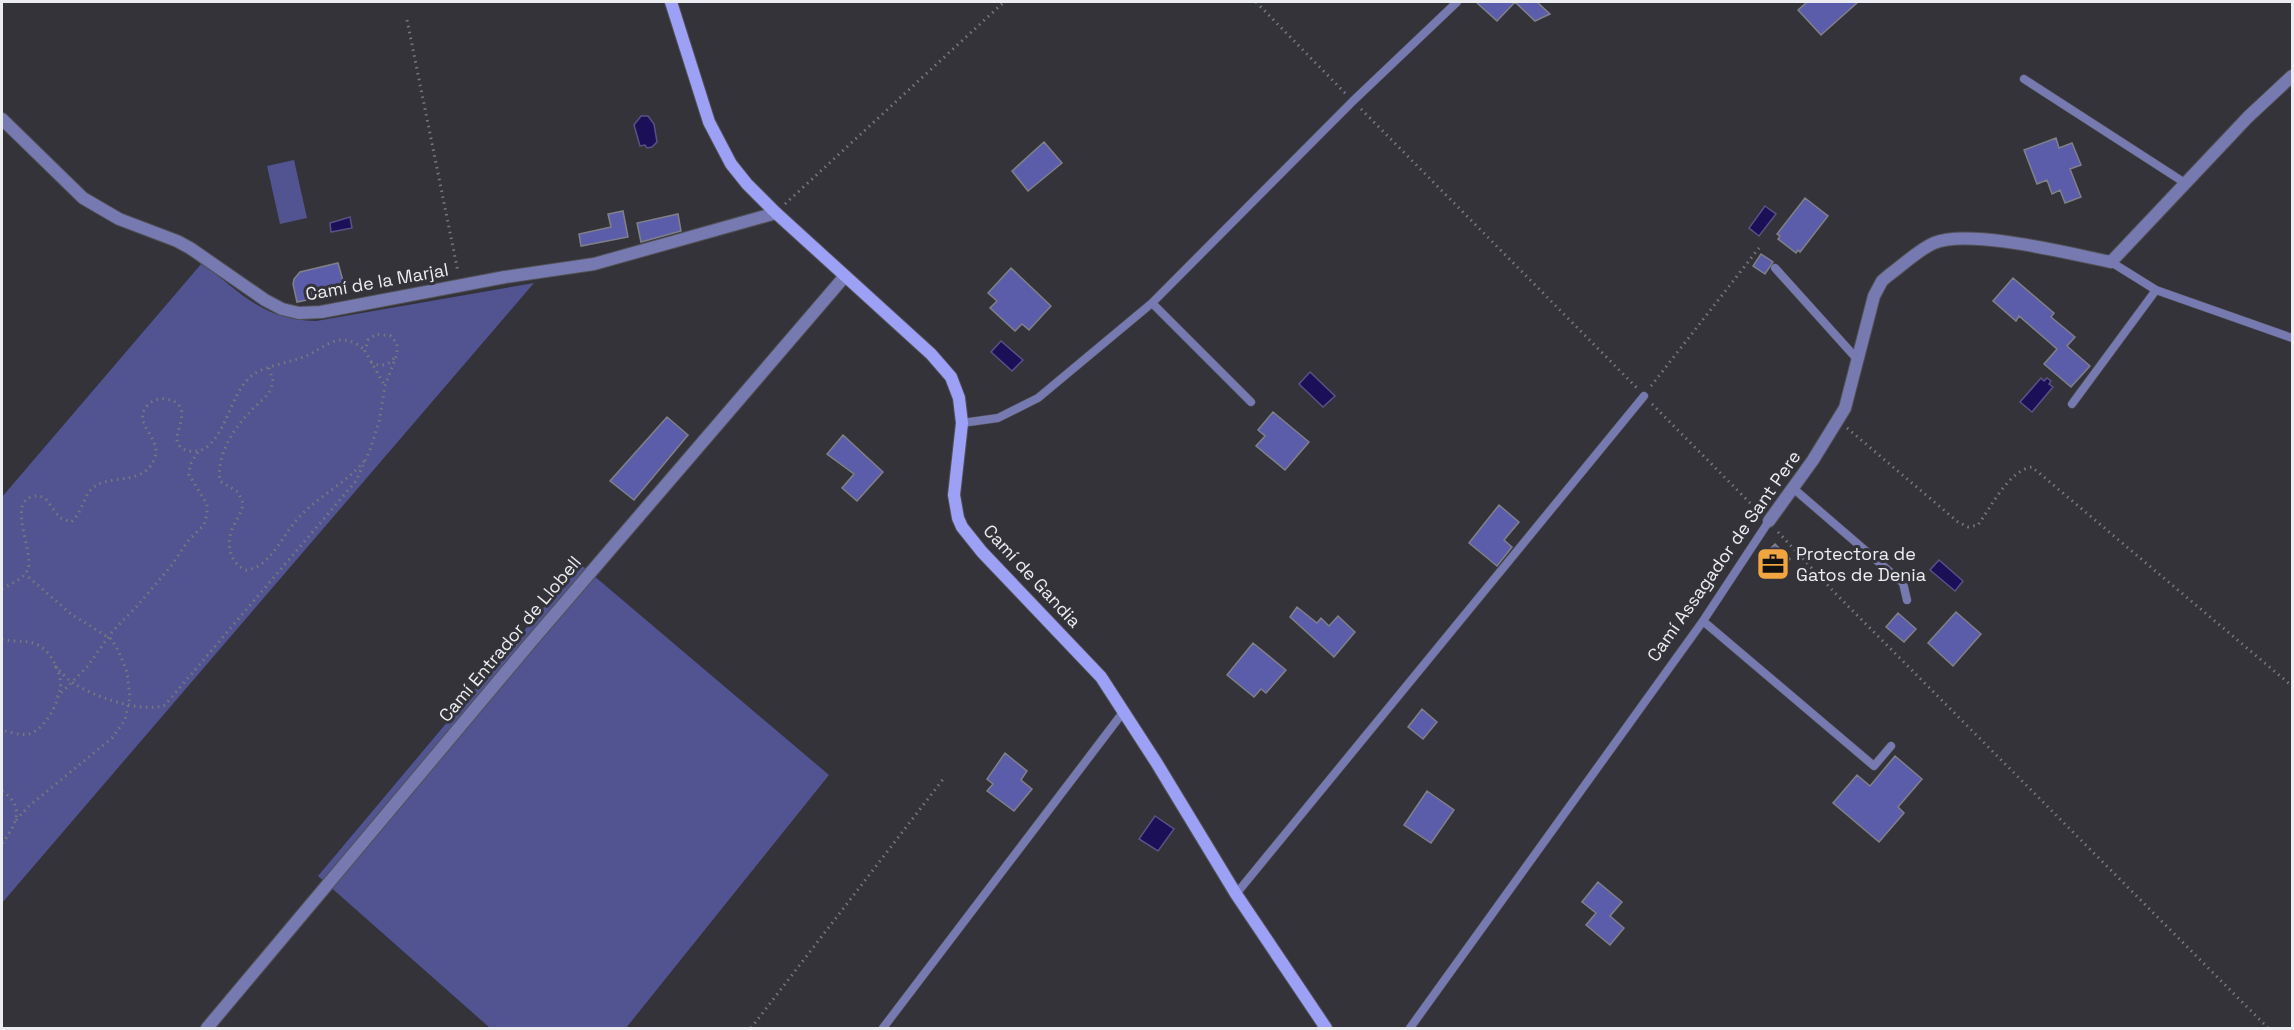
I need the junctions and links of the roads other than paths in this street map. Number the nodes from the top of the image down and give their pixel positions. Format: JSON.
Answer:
{"nodes":[{"id":1,"x":671,"y":2,"type":"edge"},
{"id":2,"x":1456,"y":2,"type":"edge"},
{"id":3,"x":2292,"y":76,"type":"edge"},
{"id":4,"x":2024,"y":79,"type":"dead end"},
{"id":5,"x":2,"y":119,"type":"edge"},
{"id":6,"x":2185,"y":183,"type":"junction"},
{"id":7,"x":776,"y":213,"type":"junction"},
{"id":8,"x":2111,"y":262,"type":"junction"},
{"id":9,"x":1775,"y":268,"type":"dead end"},
{"id":10,"x":845,"y":276,"type":"junction"},
{"id":11,"x":2156,"y":290,"type":"junction"},
{"id":12,"x":1152,"y":303,"type":"junction"},
{"id":13,"x":2292,"y":338,"type":"edge"},
{"id":14,"x":1857,"y":359,"type":"junction"},
{"id":15,"x":1644,"y":396,"type":"road end"},
{"id":16,"x":1251,"y":402,"type":"dead end"},
{"id":17,"x":2072,"y":404,"type":"dead end"},
{"id":18,"x":962,"y":423,"type":"junction"},
{"id":19,"x":1794,"y":489,"type":"junction"},
{"id":20,"x":1769,"y":521,"type":"joint"},
{"id":21,"x":1907,"y":600,"type":"dead end"},
{"id":22,"x":1702,"y":621,"type":"junction"},
{"id":23,"x":1124,"y":711,"type":"junction"},
{"id":24,"x":1891,"y":746,"type":"dead end"},
{"id":25,"x":1236,"y":894,"type":"junction"},
{"id":26,"x":207,"y":1029,"type":"edge"},
{"id":27,"x":884,"y":1029,"type":"edge"},
{"id":28,"x":1326,"y":1029,"type":"edge"},
{"id":29,"x":1410,"y":1029,"type":"edge"}],
"edges":[{"from":1,"to":7,"type":"main road","name":"Camí de Gandia"},
{"from":2,"to":12,"type":"lane"},
{"from":3,"to":6,"type":"street"},
{"from":4,"to":6,"type":"lane"},
{"from":5,"to":7,"type":"street","name":"Camí de la Marjal"},
{"from":6,"to":8,"type":"street"},
{"from":7,"to":10,"type":"main road","name":"Camí de Gandia"},
{"from":8,"to":11,"type":"lane"},
{"from":8,"to":14,"type":"street","name":"Camí Assagador de Sant Pere"},
{"from":9,"to":14,"type":"lane"},
{"from":10,"to":18,"type":"main road","name":"Camí de Gandia"},
{"from":10,"to":26,"type":"street","name":"Camí Entrador de Llobell"},
{"from":11,"to":13,"type":"lane"},
{"from":11,"to":17,"type":"lane"},
{"from":12,"to":16,"type":"lane"},
{"from":12,"to":18,"type":"lane"},
{"from":14,"to":19,"type":"street","name":"Camí Assagador de Sant Pere"},
{"from":15,"to":25,"type":"lane"},
{"from":18,"to":23,"type":"main road","name":"Camí de Gandia"},
{"from":19,"to":20,"type":"street","name":"Camí Assagador de Sant Pere"},
{"from":19,"to":21,"type":"lane"},
{"from":20,"to":22,"type":"lane","name":"Camí Assagador de Sant Pere"},
{"from":22,"to":24,"type":"lane"},
{"from":22,"to":29,"type":"lane","name":"Camí Assagador de Sant Pere"},
{"from":23,"to":25,"type":"main road","name":"Camí de Gandia"},
{"from":23,"to":27,"type":"lane"},
{"from":25,"to":28,"type":"main road","name":"Camí de Gandia"}]}
